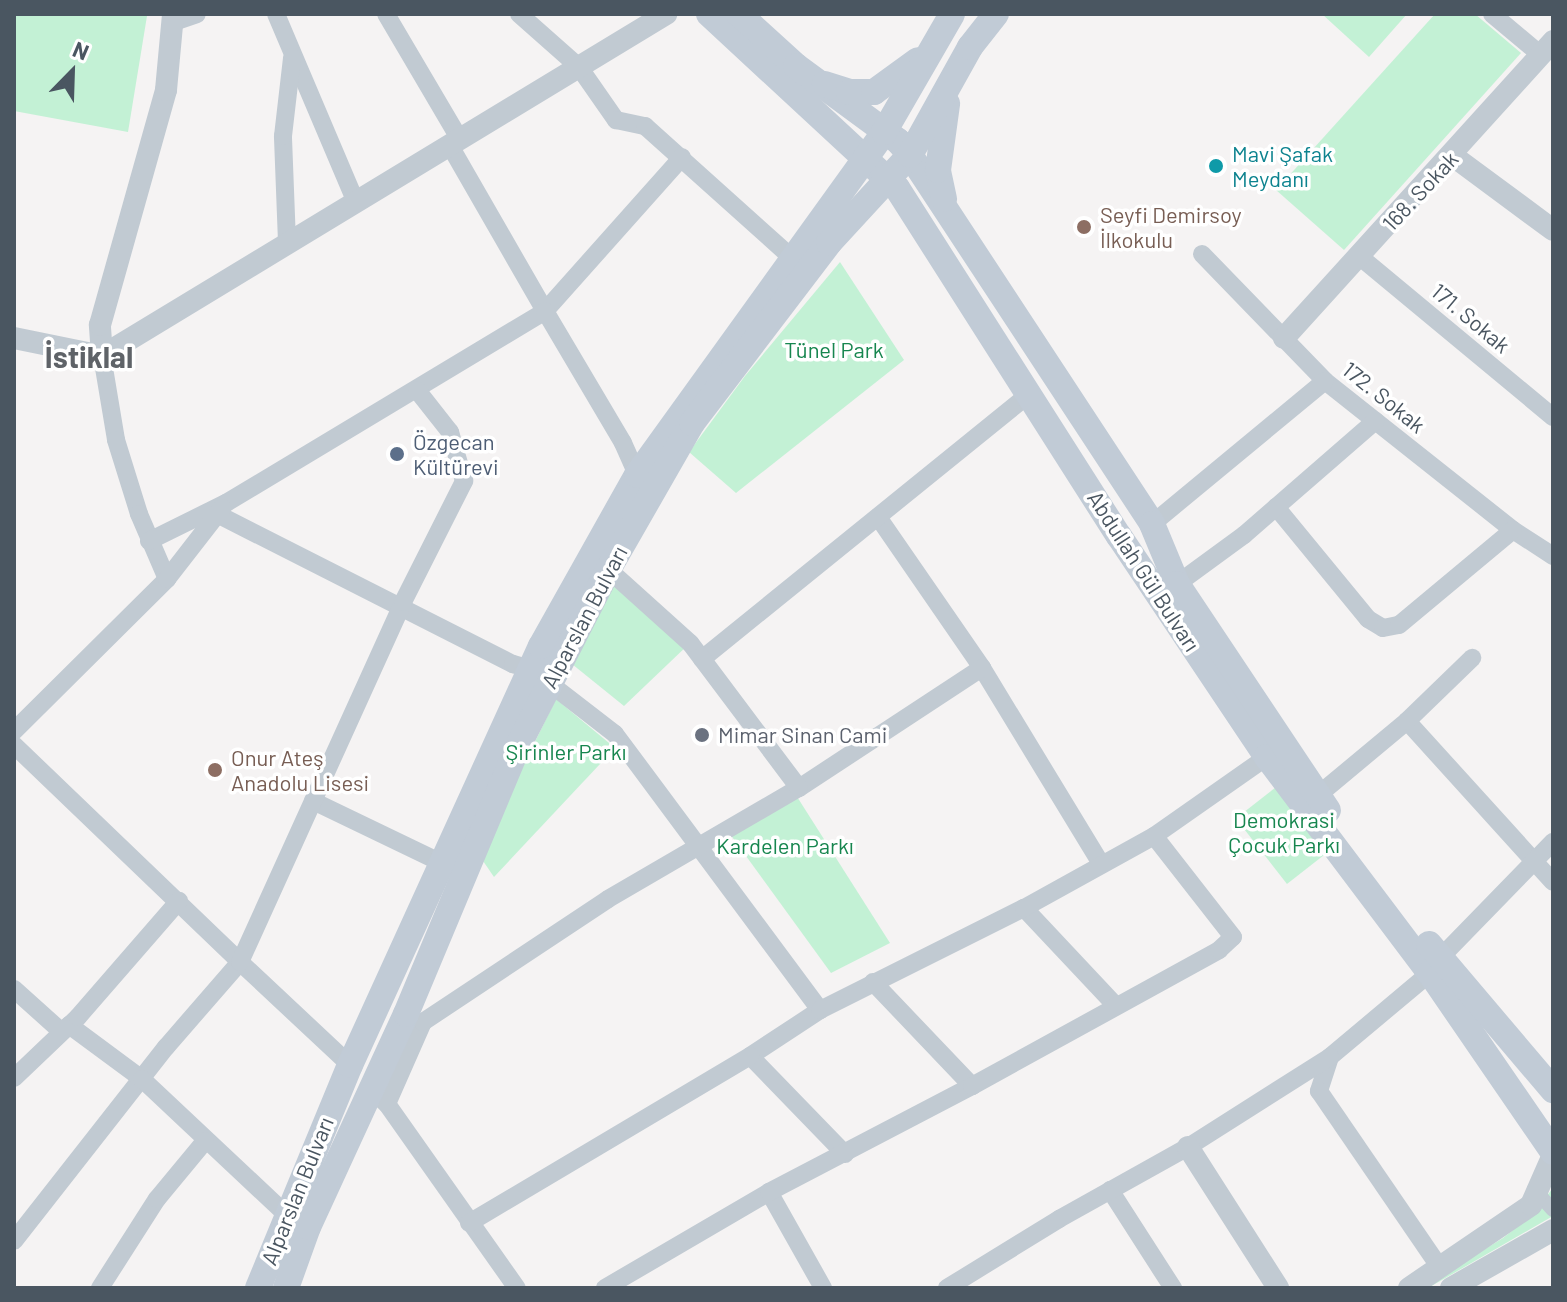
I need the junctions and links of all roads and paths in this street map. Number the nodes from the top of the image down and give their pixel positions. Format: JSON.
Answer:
{"nodes":[{"id":1,"x":197,"y":14,"type":"edge"},
{"id":2,"x":276,"y":14,"type":"edge"},
{"id":3,"x":386,"y":14,"type":"edge"},
{"id":4,"x":519,"y":14,"type":"edge"},
{"id":5,"x":666,"y":14,"type":"edge"},
{"id":6,"x":709,"y":14,"type":"edge"},
{"id":7,"x":739,"y":14,"type":"edge"},
{"id":8,"x":952,"y":14,"type":"edge"},
{"id":9,"x":996,"y":14,"type":"edge"},
{"id":10,"x":1492,"y":14,"type":"edge"},
{"id":11,"x":173,"y":18,"type":"edge"},
{"id":12,"x":932,"y":47,"type":"junction"},
{"id":13,"x":1547,"y":48,"type":"edge"},
{"id":14,"x":293,"y":54,"type":"junction"},
{"id":15,"x":796,"y":66,"type":"junction"},
{"id":16,"x":579,"y":67,"type":"junction"},
{"id":17,"x":955,"y":72,"type":"junction"},
{"id":18,"x":884,"y":132,"type":"junction"},
{"id":19,"x":454,"y":141,"type":"junction"},
{"id":20,"x":910,"y":155,"type":"junction"},
{"id":21,"x":1453,"y":156,"type":"junction"},
{"id":22,"x":682,"y":157,"type":"junction"},
{"id":23,"x":867,"y":157,"type":"junction"},
{"id":24,"x":887,"y":177,"type":"junction"},
{"id":25,"x":355,"y":200,"type":"junction"},
{"id":26,"x":946,"y":207,"type":"junction"},
{"id":27,"x":1553,"y":230,"type":"edge"},
{"id":28,"x":287,"y":242,"type":"junction"},
{"id":29,"x":1202,"y":254,"type":"dead end"},
{"id":30,"x":1359,"y":256,"type":"junction"},
{"id":31,"x":792,"y":258,"type":"junction"},
{"id":32,"x":545,"y":311,"type":"junction"},
{"id":33,"x":14,"y":338,"type":"edge"},
{"id":34,"x":1284,"y":338,"type":"junction"},
{"id":35,"x":102,"y":356,"type":"junction"},
{"id":36,"x":1325,"y":381,"type":"junction"},
{"id":37,"x":417,"y":390,"type":"junction"},
{"id":38,"x":1030,"y":393,"type":"junction"},
{"id":39,"x":1553,"y":417,"type":"edge"},
{"id":40,"x":1375,"y":421,"type":"junction"},
{"id":41,"x":637,"y":475,"type":"junction"},
{"id":42,"x":1276,"y":507,"type":"junction"},
{"id":43,"x":222,"y":508,"type":"junction"},
{"id":44,"x":878,"y":517,"type":"junction"},
{"id":45,"x":1152,"y":524,"type":"junction"},
{"id":46,"x":1513,"y":530,"type":"junction"},
{"id":47,"x":149,"y":541,"type":"junction"},
{"id":48,"x":1553,"y":556,"type":"edge"},
{"id":49,"x":600,"y":562,"type":"junction"},
{"id":50,"x":167,"y":579,"type":"junction"},
{"id":51,"x":1177,"y":584,"type":"junction"},
{"id":52,"x":401,"y":608,"type":"junction"},
{"id":53,"x":1472,"y":658,"type":"dead end"},
{"id":54,"x":702,"y":659,"type":"junction"},
{"id":55,"x":982,"y":668,"type":"junction"},
{"id":56,"x":540,"y":676,"type":"junction"},
{"id":57,"x":1407,"y":721,"type":"junction"},
{"id":58,"x":14,"y":731,"type":"edge"},
{"id":59,"x":14,"y":745,"type":"edge"},
{"id":60,"x":1267,"y":757,"type":"junction"},
{"id":61,"x":799,"y":788,"type":"junction"},
{"id":62,"x":1317,"y":796,"type":"junction"},
{"id":63,"x":313,"y":801,"type":"junction"},
{"id":64,"x":1154,"y":836,"type":"junction"},
{"id":65,"x":1553,"y":842,"type":"edge"},
{"id":66,"x":702,"y":846,"type":"junction"},
{"id":67,"x":442,"y":863,"type":"junction"},
{"id":68,"x":1534,"y":863,"type":"junction"},
{"id":69,"x":1101,"y":864,"type":"junction"},
{"id":70,"x":1553,"y":882,"type":"edge"},
{"id":71,"x":179,"y":901,"type":"junction"},
{"id":72,"x":1024,"y":908,"type":"junction"},
{"id":73,"x":240,"y":962,"type":"junction"},
{"id":74,"x":1435,"y":966,"type":"junction"},
{"id":75,"x":873,"y":982,"type":"junction"},
{"id":76,"x":14,"y":989,"type":"edge"},
{"id":77,"x":1115,"y":1005,"type":"junction"},
{"id":78,"x":820,"y":1010,"type":"junction"},
{"id":79,"x":414,"y":1018,"type":"junction"},
{"id":80,"x":66,"y":1028,"type":"junction"},
{"id":81,"x":750,"y":1056,"type":"junction"},
{"id":82,"x":1330,"y":1057,"type":"junction"},
{"id":83,"x":350,"y":1065,"type":"junction"},
{"id":84,"x":14,"y":1078,"type":"edge"},
{"id":85,"x":142,"y":1079,"type":"junction"},
{"id":86,"x":972,"y":1086,"type":"junction"},
{"id":87,"x":1553,"y":1090,"type":"edge"},
{"id":88,"x":379,"y":1097,"type":"junction"},
{"id":89,"x":205,"y":1141,"type":"junction"},
{"id":90,"x":1546,"y":1144,"type":"edge"},
{"id":91,"x":1188,"y":1147,"type":"junction"},
{"id":92,"x":845,"y":1154,"type":"junction"},
{"id":93,"x":1534,"y":1188,"type":"junction"},
{"id":94,"x":1110,"y":1190,"type":"junction"},
{"id":95,"x":769,"y":1192,"type":"junction"},
{"id":96,"x":1553,"y":1210,"type":"edge"},
{"id":97,"x":287,"y":1215,"type":"junction"},
{"id":98,"x":469,"y":1223,"type":"junction"},
{"id":99,"x":1553,"y":1230,"type":"edge"},
{"id":100,"x":14,"y":1241,"type":"edge"},
{"id":101,"x":1440,"y":1268,"type":"junction"},
{"id":102,"x":1458,"y":1286,"type":"edge"},
{"id":103,"x":100,"y":1288,"type":"edge"},
{"id":104,"x":258,"y":1288,"type":"edge"},
{"id":105,"x":286,"y":1288,"type":"edge"},
{"id":106,"x":517,"y":1288,"type":"edge"},
{"id":107,"x":605,"y":1288,"type":"edge"},
{"id":108,"x":823,"y":1288,"type":"edge"},
{"id":109,"x":947,"y":1288,"type":"edge"},
{"id":110,"x":1173,"y":1288,"type":"edge"},
{"id":111,"x":1278,"y":1288,"type":"edge"},
{"id":112,"x":1409,"y":1288,"type":"edge"}],
"edges":[{"from":1,"to":11,"type":"street"},
{"from":2,"to":14,"type":"street"},
{"from":3,"to":19,"type":"street"},
{"from":4,"to":16,"type":"street"},
{"from":5,"to":16,"type":"street"},
{"from":6,"to":23,"type":"main road","name":"Abdullah Gül Bulvarı"},
{"from":7,"to":15,"type":"main road","name":"Abdullah Gül Bulvarı"},
{"from":8,"to":12,"type":"main road","name":"Alparslan Bulvarı"},
{"from":9,"to":17,"type":"main road","name":"Alparslan Bulvarı"},
{"from":10,"to":13,"type":"street"},
{"from":11,"to":35,"type":"street"},
{"from":12,"to":15,"type":"main road"},
{"from":12,"to":18,"type":"main road","name":"Alparslan Bulvarı"},
{"from":13,"to":21,"type":"street","name":"168. Sokak"},
{"from":14,"to":25,"type":"street"},
{"from":14,"to":28,"type":"street"},
{"from":15,"to":18,"type":"main road","name":"Abdullah Gül Bulvarı"},
{"from":16,"to":19,"type":"street"},
{"from":16,"to":22,"type":"street"},
{"from":17,"to":20,"type":"main road","name":"Alparslan Bulvarı"},
{"from":17,"to":26,"type":"main road"},
{"from":18,"to":20,"type":"main road","name":"Abdullah Gül Bulvarı"},
{"from":18,"to":23,"type":"main road","name":"Alparslan Bulvarı"},
{"from":19,"to":25,"type":"street"},
{"from":19,"to":32,"type":"street"},
{"from":20,"to":24,"type":"main road","name":"Alparslan Bulvarı"},
{"from":20,"to":26,"type":"main road","name":"Abdullah Gül Bulvarı"},
{"from":21,"to":27,"type":"street"},
{"from":21,"to":30,"type":"street","name":"168. Sokak"},
{"from":22,"to":31,"type":"street"},
{"from":22,"to":32,"type":"street"},
{"from":23,"to":24,"type":"main road","name":"Abdullah Gül Bulvarı"},
{"from":23,"to":31,"type":"main road","name":"Alparslan Bulvarı"},
{"from":24,"to":38,"type":"main road","name":"Abdullah Gül Bulvarı"},
{"from":24,"to":49,"type":"main road","name":"Alparslan Bulvarı"},
{"from":25,"to":28,"type":"street"},
{"from":26,"to":45,"type":"main road","name":"Abdullah Gül Bulvarı"},
{"from":28,"to":35,"type":"street"},
{"from":29,"to":34,"type":"street","name":"172. Sokak"},
{"from":30,"to":34,"type":"street","name":"168. Sokak"},
{"from":30,"to":39,"type":"street","name":"171. Sokak"},
{"from":31,"to":41,"type":"main road","name":"Alparslan Bulvarı"},
{"from":32,"to":37,"type":"street"},
{"from":32,"to":41,"type":"street"},
{"from":33,"to":35,"type":"street"},
{"from":34,"to":36,"type":"street","name":"172. Sokak"},
{"from":35,"to":47,"type":"street"},
{"from":36,"to":40,"type":"street","name":"172. Sokak"},
{"from":36,"to":45,"type":"street"},
{"from":37,"to":43,"type":"street"},
{"from":37,"to":52,"type":"street"},
{"from":38,"to":44,"type":"street"},
{"from":38,"to":60,"type":"main road","name":"Abdullah Gül Bulvarı"},
{"from":40,"to":42,"type":"street"},
{"from":40,"to":46,"type":"street","name":"172. Sokak"},
{"from":41,"to":49,"type":"main road","name":"Alparslan Bulvarı"},
{"from":42,"to":46,"type":"street"},
{"from":42,"to":51,"type":"street"},
{"from":43,"to":47,"type":"street"},
{"from":43,"to":50,"type":"street"},
{"from":43,"to":52,"type":"street"},
{"from":44,"to":54,"type":"street"},
{"from":44,"to":55,"type":"street"},
{"from":45,"to":51,"type":"main road","name":"Abdullah Gül Bulvarı"},
{"from":46,"to":48,"type":"street","name":"172. Sokak"},
{"from":47,"to":50,"type":"street"},
{"from":49,"to":54,"type":"street"},
{"from":49,"to":56,"type":"main road","name":"Alparslan Bulvarı"},
{"from":50,"to":58,"type":"street"},
{"from":51,"to":62,"type":"main road","name":"Abdullah Gül Bulvarı"},
{"from":52,"to":56,"type":"street"},
{"from":52,"to":63,"type":"street"},
{"from":53,"to":57,"type":"street"},
{"from":54,"to":61,"type":"street"},
{"from":55,"to":61,"type":"street"},
{"from":55,"to":69,"type":"street"},
{"from":56,"to":66,"type":"street"},
{"from":56,"to":67,"type":"main road","name":"Alparslan Bulvarı"},
{"from":56,"to":79,"type":"main road","name":"Alparslan Bulvarı"},
{"from":57,"to":62,"type":"street"},
{"from":57,"to":68,"type":"street"},
{"from":59,"to":71,"type":"street"},
{"from":60,"to":64,"type":"street"},
{"from":60,"to":74,"type":"main road","name":"Abdullah Gül Bulvarı"},
{"from":61,"to":66,"type":"street"},
{"from":62,"to":74,"type":"main road","name":"Abdullah Gül Bulvarı"},
{"from":63,"to":67,"type":"street"},
{"from":63,"to":73,"type":"street"},
{"from":64,"to":69,"type":"street"},
{"from":64,"to":77,"type":"street"},
{"from":65,"to":68,"type":"street"},
{"from":66,"to":78,"type":"street"},
{"from":66,"to":79,"type":"street"},
{"from":67,"to":83,"type":"main road","name":"Alparslan Bulvarı"},
{"from":68,"to":70,"type":"street"},
{"from":68,"to":74,"type":"street"},
{"from":69,"to":72,"type":"street"},
{"from":71,"to":73,"type":"street"},
{"from":71,"to":80,"type":"street"},
{"from":72,"to":75,"type":"street"},
{"from":72,"to":77,"type":"street"},
{"from":73,"to":83,"type":"street"},
{"from":73,"to":85,"type":"street"},
{"from":74,"to":82,"type":"street"},
{"from":74,"to":87,"type":"main road","name":"Abdullah Gül Bulvarı"},
{"from":74,"to":90,"type":"main road","name":"Abdullah Gül Bulvarı"},
{"from":75,"to":78,"type":"street"},
{"from":75,"to":86,"type":"street"},
{"from":76,"to":80,"type":"street"},
{"from":77,"to":86,"type":"street"},
{"from":78,"to":81,"type":"street"},
{"from":79,"to":88,"type":"main road","name":"Alparslan Bulvarı"},
{"from":80,"to":84,"type":"street"},
{"from":80,"to":85,"type":"street"},
{"from":81,"to":92,"type":"street"},
{"from":81,"to":98,"type":"street"},
{"from":82,"to":91,"type":"street"},
{"from":82,"to":101,"type":"street"},
{"from":83,"to":97,"type":"main road","name":"Alparslan Bulvarı"},
{"from":85,"to":89,"type":"street"},
{"from":85,"to":100,"type":"street"},
{"from":86,"to":92,"type":"street"},
{"from":88,"to":98,"type":"street"},
{"from":88,"to":105,"type":"main road","name":"Alparslan Bulvarı"},
{"from":89,"to":97,"type":"street"},
{"from":89,"to":103,"type":"street"},
{"from":90,"to":93,"type":"street"},
{"from":91,"to":94,"type":"street"},
{"from":91,"to":111,"type":"street"},
{"from":92,"to":95,"type":"street"},
{"from":93,"to":96,"type":"street"},
{"from":93,"to":101,"type":"street"},
{"from":94,"to":109,"type":"street"},
{"from":94,"to":110,"type":"street"},
{"from":95,"to":107,"type":"street"},
{"from":95,"to":108,"type":"street"},
{"from":97,"to":104,"type":"main road","name":"Alparslan Bulvarı"},
{"from":98,"to":106,"type":"street"},
{"from":99,"to":102,"type":"street"},
{"from":101,"to":112,"type":"street"}]}
